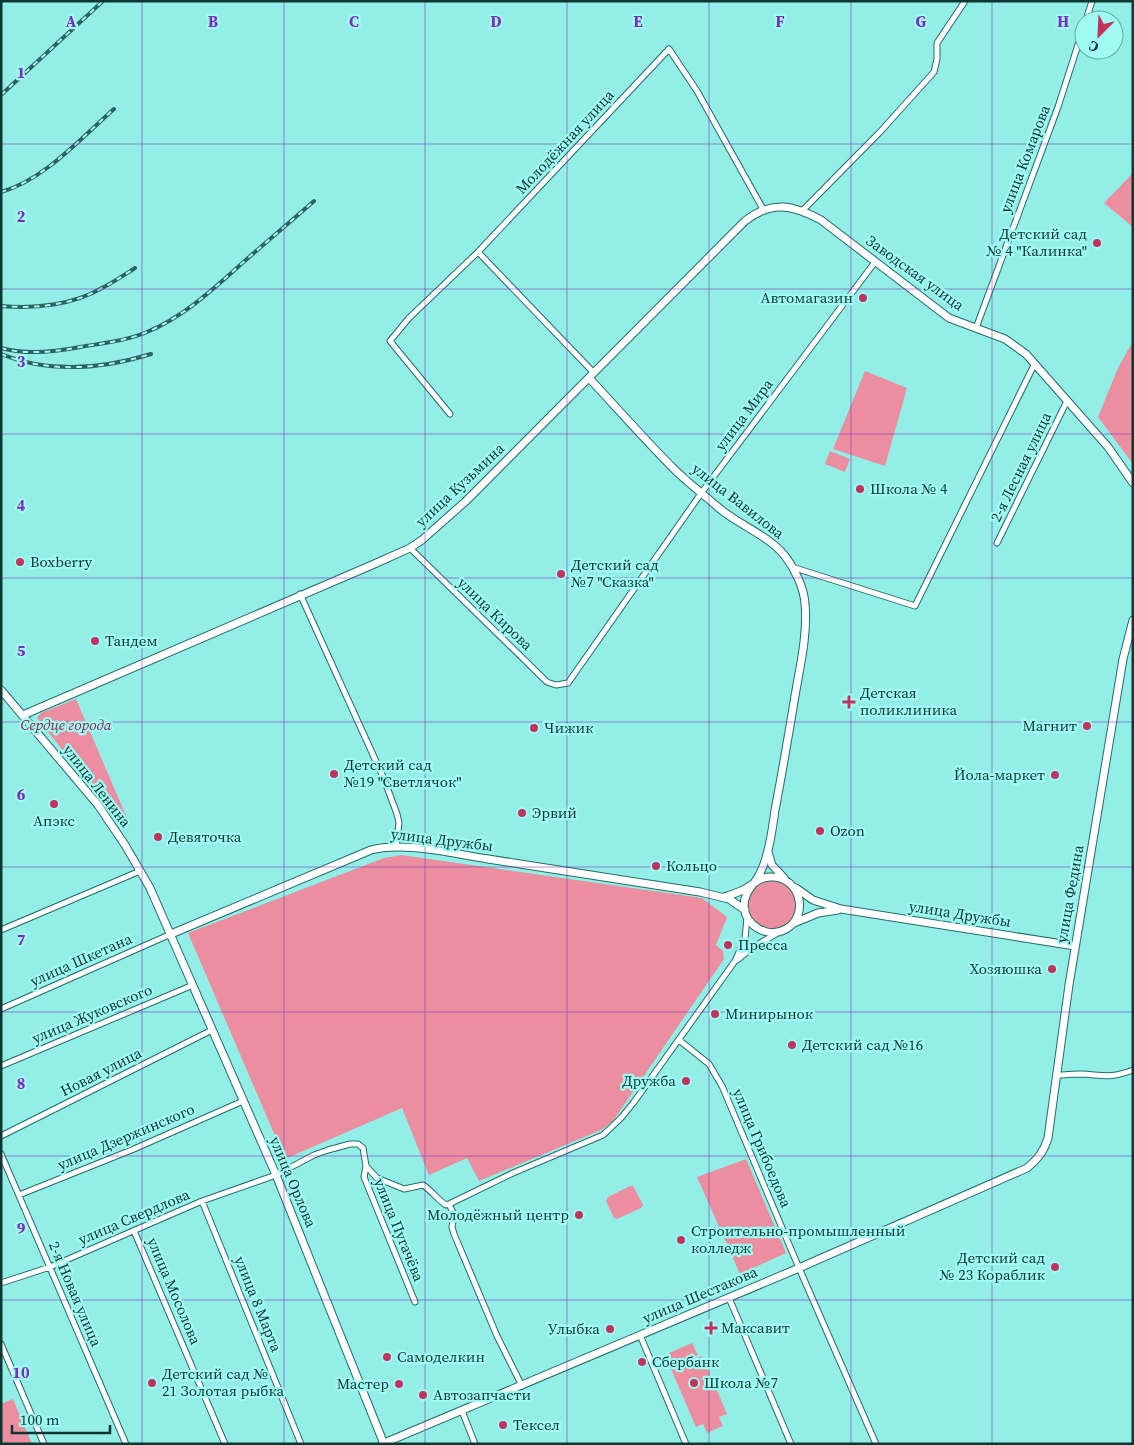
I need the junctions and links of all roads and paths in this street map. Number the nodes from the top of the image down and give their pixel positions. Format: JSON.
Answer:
{"nodes":[{"id":1,"x":965,"y":1,"type":"edge"},
{"id":2,"x":1074,"y":57,"type":"edge"},
{"id":3,"x":763,"y":209,"type":"junction"},
{"id":4,"x":803,"y":210,"type":"junction"},
{"id":5,"x":478,"y":252,"type":"junction"},
{"id":6,"x":875,"y":262,"type":"junction"},
{"id":7,"x":976,"y":328,"type":"junction"},
{"id":8,"x":1035,"y":363,"type":"junction"},
{"id":9,"x":592,"y":376,"type":"junction"},
{"id":10,"x":1067,"y":401,"type":"junction"},
{"id":11,"x":450,"y":414,"type":"dead end"},
{"id":12,"x":1133,"y":483,"type":"edge"},
{"id":13,"x":702,"y":492,"type":"junction"},
{"id":14,"x":997,"y":543,"type":"dead end"},
{"id":15,"x":410,"y":548,"type":"junction"},
{"id":16,"x":792,"y":566,"type":"junction"},
{"id":17,"x":300,"y":594,"type":"junction"},
{"id":18,"x":1133,"y":620,"type":"edge"},
{"id":19,"x":568,"y":683,"type":"joint"},
{"id":20,"x":1,"y":690,"type":"edge"},
{"id":21,"x":23,"y":715,"type":"junction"},
{"id":22,"x":396,"y":846,"type":"junction"},
{"id":23,"x":768,"y":852,"type":"junction"},
{"id":24,"x":140,"y":871,"type":"junction"},
{"id":25,"x":789,"y":882,"type":"junction"},
{"id":26,"x":754,"y":883,"type":"junction"},
{"id":27,"x":724,"y":897,"type":"junction"},
{"id":28,"x":841,"y":909,"type":"junction"},
{"id":29,"x":746,"y":913,"type":"junction"},
{"id":30,"x":792,"y":924,"type":"junction"},
{"id":31,"x":1,"y":930,"type":"edge"},
{"id":32,"x":781,"y":931,"type":"junction"},
{"id":33,"x":171,"y":934,"type":"junction"},
{"id":34,"x":1075,"y":946,"type":"junction"},
{"id":35,"x":735,"y":962,"type":"junction"},
{"id":36,"x":193,"y":985,"type":"junction"},
{"id":37,"x":1,"y":1009,"type":"edge"},
{"id":38,"x":212,"y":1030,"type":"junction"},
{"id":39,"x":679,"y":1040,"type":"junction"},
{"id":40,"x":1,"y":1066,"type":"edge"},
{"id":41,"x":1133,"y":1070,"type":"edge"},
{"id":42,"x":1056,"y":1075,"type":"junction"},
{"id":43,"x":244,"y":1101,"type":"junction"},
{"id":44,"x":1,"y":1136,"type":"edge"},
{"id":45,"x":1,"y":1154,"type":"edge"},
{"id":46,"x":366,"y":1166,"type":"junction"},
{"id":47,"x":1027,"y":1168,"type":"joint"},
{"id":48,"x":276,"y":1175,"type":"junction"},
{"id":49,"x":19,"y":1195,"type":"junction"},
{"id":50,"x":202,"y":1202,"type":"junction"},
{"id":51,"x":449,"y":1204,"type":"junction"},
{"id":52,"x":134,"y":1232,"type":"junction"},
{"id":53,"x":50,"y":1267,"type":"junction"},
{"id":54,"x":799,"y":1268,"type":"junction"},
{"id":55,"x":1,"y":1283,"type":"edge"},
{"id":56,"x":729,"y":1298,"type":"junction"},
{"id":57,"x":415,"y":1302,"type":"dead end"},
{"id":58,"x":640,"y":1336,"type":"junction"},
{"id":59,"x":1,"y":1344,"type":"edge"},
{"id":60,"x":522,"y":1386,"type":"junction"},
{"id":61,"x":462,"y":1411,"type":"junction"},
{"id":62,"x":44,"y":1444,"type":"edge"},
{"id":63,"x":126,"y":1444,"type":"edge"},
{"id":64,"x":225,"y":1444,"type":"edge"},
{"id":65,"x":301,"y":1444,"type":"edge"},
{"id":66,"x":384,"y":1444,"type":"edge"},
{"id":67,"x":476,"y":1444,"type":"edge"},
{"id":68,"x":686,"y":1444,"type":"edge"},
{"id":69,"x":791,"y":1444,"type":"edge"},
{"id":70,"x":876,"y":1444,"type":"edge"}],
"edges":[{"from":1,"to":4,"type":"street"},
{"from":2,"to":7,"type":"street","name":"улица Комарова"},
{"from":3,"to":4,"type":"main road","name":"Заводская улица"},
{"from":3,"to":5,"type":"street","name":"Молодёжная улица"},
{"from":3,"to":9,"type":"main road","name":"улица Кузьмина"},
{"from":4,"to":6,"type":"main road","name":"Заводская улица"},
{"from":5,"to":9,"type":"street","name":"улица Вавилова"},
{"from":5,"to":11,"type":"street"},
{"from":6,"to":7,"type":"main road","name":"Заводская улица"},
{"from":6,"to":13,"type":"street","name":"улица Мира"},
{"from":7,"to":8,"type":"main road","name":"Заводская улица"},
{"from":8,"to":10,"type":"main road","name":"Заводская улица"},
{"from":8,"to":16,"type":"street"},
{"from":9,"to":13,"type":"main road","name":"улица Вавилова"},
{"from":9,"to":15,"type":"main road","name":"улица Кузьмина"},
{"from":10,"to":12,"type":"main road","name":"Заводская улица"},
{"from":10,"to":14,"type":"street","name":"2-я Лесная улица"},
{"from":13,"to":16,"type":"main road","name":"улица Вавилова"},
{"from":13,"to":19,"type":"street","name":"улица Мира"},
{"from":15,"to":17,"type":"main road","name":"улица Кузьмина"},
{"from":15,"to":19,"type":"street","name":"улица Кирова"},
{"from":16,"to":23,"type":"main road","name":"улица Вавилова"},
{"from":17,"to":21,"type":"main road","name":"улица Кузьмина"},
{"from":17,"to":22,"type":"street"},
{"from":18,"to":34,"type":"main road","name":"улица Федина"},
{"from":20,"to":21,"type":"main road","name":"улица Ленина"},
{"from":21,"to":24,"type":"main road","name":"улица Ленина"},
{"from":22,"to":27,"type":"main road","name":"улица Дружбы"},
{"from":22,"to":33,"type":"main road","name":"улица Дружбы"},
{"from":23,"to":25,"type":"main road"},
{"from":23,"to":26,"type":"main road","name":"улица Вавилова"},
{"from":24,"to":31,"type":"street"},
{"from":24,"to":33,"type":"main road","name":"улица Ленина"},
{"from":25,"to":26,"type":"main road"},
{"from":25,"to":28,"type":"main road"},
{"from":25,"to":30,"type":"main road"},
{"from":26,"to":27,"type":"main road"},
{"from":26,"to":29,"type":"main road"},
{"from":27,"to":29,"type":"main road"},
{"from":28,"to":30,"type":"main road"},
{"from":28,"to":34,"type":"main road","name":"улица Дружбы"},
{"from":29,"to":32,"type":"main road"},
{"from":29,"to":35,"type":"street"},
{"from":30,"to":32,"type":"main road"},
{"from":32,"to":35,"type":"street"},
{"from":33,"to":36,"type":"main road","name":"улица Орлова"},
{"from":33,"to":37,"type":"street","name":"улица Шкетана"},
{"from":34,"to":42,"type":"main road","name":"улица Федина"},
{"from":35,"to":39,"type":"street"},
{"from":36,"to":38,"type":"main road","name":"улица Орлова"},
{"from":36,"to":40,"type":"street","name":"улица Жуковского"},
{"from":38,"to":43,"type":"main road","name":"улица Орлова"},
{"from":38,"to":44,"type":"street","name":"Новая улица"},
{"from":39,"to":51,"type":"street"},
{"from":39,"to":54,"type":"street","name":"улица Грибоедова"},
{"from":41,"to":42,"type":"street"},
{"from":42,"to":47,"type":"main road","name":"улица Федина"},
{"from":43,"to":48,"type":"main road","name":"улица Орлова"},
{"from":43,"to":49,"type":"street","name":"улица Дзержинского"},
{"from":45,"to":49,"type":"street","name":"2-я Новая улица"},
{"from":46,"to":48,"type":"street","name":"улица Пугачёва"},
{"from":46,"to":51,"type":"street","name":"улица Пугачёва"},
{"from":46,"to":57,"type":"street","name":"улица Пугачёва"},
{"from":47,"to":54,"type":"main road","name":"улица Шестакова"},
{"from":48,"to":50,"type":"street","name":"улица Свердлова"},
{"from":48,"to":66,"type":"main road","name":"улица Орлова"},
{"from":49,"to":53,"type":"street","name":"2-я Новая улица"},
{"from":50,"to":52,"type":"street","name":"улица Свердлова"},
{"from":50,"to":65,"type":"street","name":"улица 8 Марта"},
{"from":51,"to":60,"type":"street"},
{"from":52,"to":53,"type":"street","name":"улица Свердлова"},
{"from":52,"to":64,"type":"street","name":"улица Мосолова"},
{"from":53,"to":55,"type":"street","name":"улица Свердлова"},
{"from":53,"to":63,"type":"street","name":"2-я Новая улица"},
{"from":54,"to":56,"type":"main road","name":"улица Шестакова"},
{"from":54,"to":70,"type":"street","name":"улица Грибоедова"},
{"from":56,"to":58,"type":"main road","name":"улица Шестакова"},
{"from":56,"to":69,"type":"street"},
{"from":58,"to":60,"type":"main road","name":"улица Шестакова"},
{"from":58,"to":68,"type":"street"},
{"from":59,"to":62,"type":"street"},
{"from":60,"to":61,"type":"main road","name":"улица Шестакова"},
{"from":61,"to":66,"type":"main road","name":"улица Шестакова"},
{"from":61,"to":67,"type":"street"}]}
